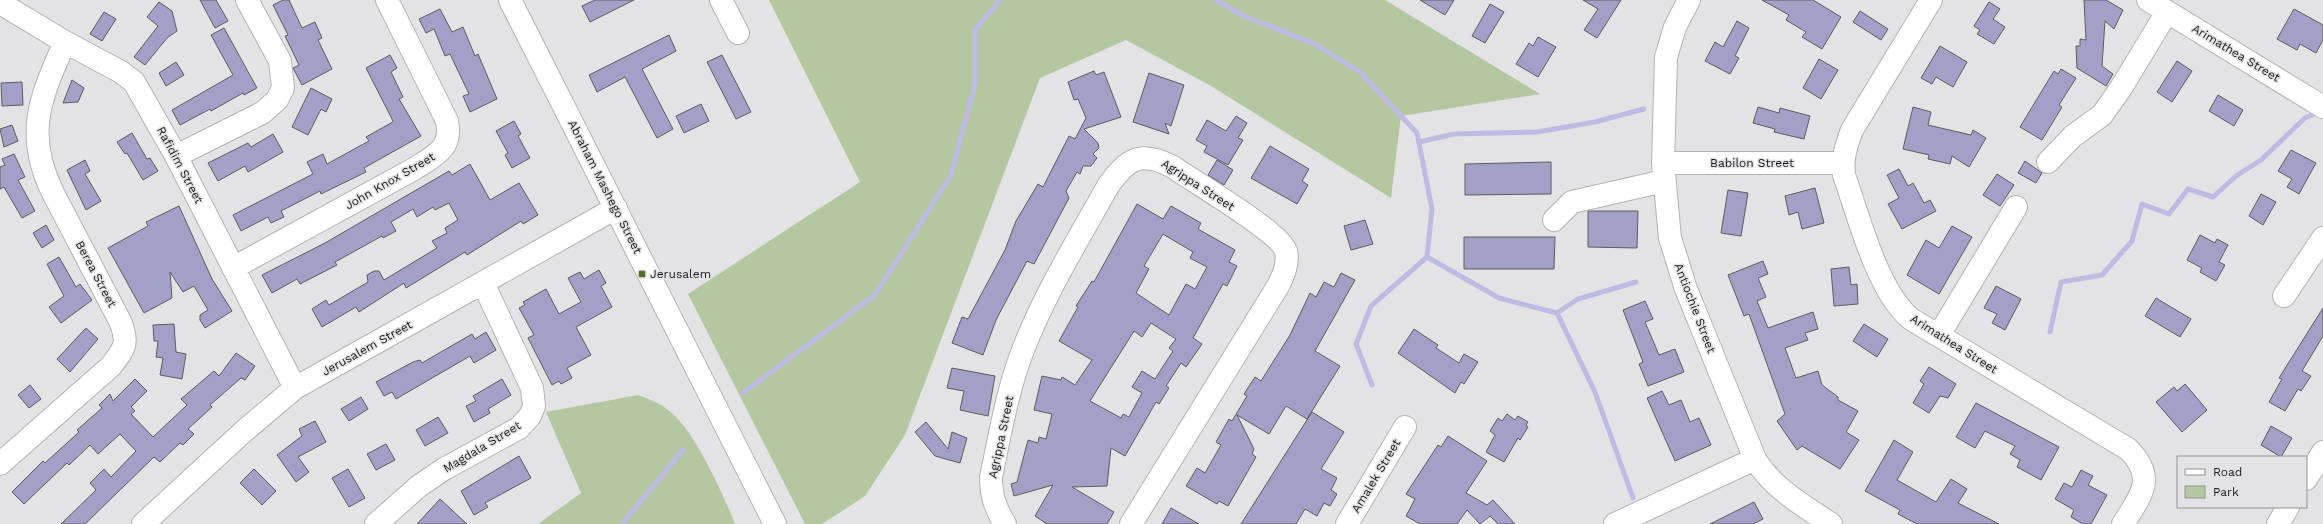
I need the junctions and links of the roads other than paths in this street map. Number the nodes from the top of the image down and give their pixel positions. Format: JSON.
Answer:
{"nodes":[{"id":1,"x":247,"y":0,"type":"edge"},
{"id":2,"x":387,"y":0,"type":"edge"},
{"id":3,"x":510,"y":0,"type":"edge"},
{"id":4,"x":721,"y":0,"type":"edge"},
{"id":5,"x":1689,"y":0,"type":"edge"},
{"id":6,"x":1931,"y":0,"type":"edge"},
{"id":7,"x":2148,"y":0,"type":"edge"},
{"id":8,"x":0,"y":3,"type":"edge"},
{"id":9,"x":2167,"y":12,"type":"junction"},
{"id":10,"x":738,"y":34,"type":"dead end"},
{"id":11,"x":65,"y":42,"type":"junction"},
{"id":12,"x":2320,"y":99,"type":"edge"},
{"id":13,"x":176,"y":156,"type":"junction"},
{"id":14,"x":2048,"y":162,"type":"dead end"},
{"id":15,"x":1842,"y":163,"type":"junction"},
{"id":16,"x":1663,"y":172,"type":"junction"},
{"id":17,"x":2016,"y":207,"type":"dead end"},
{"id":18,"x":616,"y":208,"type":"junction"},
{"id":19,"x":1554,"y":220,"type":"dead end"},
{"id":20,"x":2323,"y":238,"type":"edge"},
{"id":21,"x":233,"y":268,"type":"junction"},
{"id":22,"x":483,"y":283,"type":"junction"},
{"id":23,"x":2284,"y":296,"type":"dead end"},
{"id":24,"x":1939,"y":335,"type":"junction"},
{"id":25,"x":295,"y":388,"type":"junction"},
{"id":26,"x":1405,"y":428,"type":"dead end"},
{"id":27,"x":2323,"y":452,"type":"edge"},
{"id":28,"x":1755,"y":460,"type":"junction"},
{"id":29,"x":0,"y":464,"type":"edge"},
{"id":30,"x":2307,"y":477,"type":"edge"},
{"id":31,"x":2287,"y":508,"type":"edge"},
{"id":32,"x":143,"y":524,"type":"edge"},
{"id":33,"x":376,"y":524,"type":"edge"},
{"id":34,"x":775,"y":524,"type":"edge"},
{"id":35,"x":1005,"y":524,"type":"edge"},
{"id":36,"x":1131,"y":524,"type":"edge"},
{"id":37,"x":1347,"y":524,"type":"edge"},
{"id":38,"x":1615,"y":524,"type":"edge"},
{"id":39,"x":1831,"y":524,"type":"edge"},
{"id":40,"x":2123,"y":524,"type":"edge"},
{"id":41,"x":2278,"y":524,"type":"edge"}],
"edges":[{"from":1,"to":13,"type":"street"},
{"from":2,"to":21,"type":"street","name":"John Knox Street"},
{"from":3,"to":18,"type":"street","name":"Abraham Mashego Street"},
{"from":4,"to":10,"type":"street"},
{"from":5,"to":16,"type":"street","name":"Antiochie Street"},
{"from":6,"to":15,"type":"street","name":"Arimathea Street"},
{"from":7,"to":9,"type":"street","name":"Arimathea Street"},
{"from":8,"to":11,"type":"street","name":"Rafidim Street"},
{"from":9,"to":12,"type":"street","name":"Arimathea Street"},
{"from":9,"to":14,"type":"street"},
{"from":11,"to":13,"type":"street","name":"Rafidim Street"},
{"from":11,"to":29,"type":"street","name":"Berea Street"},
{"from":13,"to":21,"type":"street","name":"Rafidim Street"},
{"from":15,"to":16,"type":"street","name":"Babilon Street"},
{"from":15,"to":24,"type":"street","name":"Arimathea Street"},
{"from":16,"to":19,"type":"street","name":"Babilon Street"},
{"from":16,"to":28,"type":"street","name":"Antiochie Street"},
{"from":17,"to":24,"type":"street"},
{"from":18,"to":22,"type":"street","name":"Jerusalem Street"},
{"from":18,"to":34,"type":"street","name":"Abraham Mashego Street"},
{"from":20,"to":23,"type":"street"},
{"from":21,"to":25,"type":"street","name":"Rafidim Street"},
{"from":22,"to":25,"type":"street","name":"Jerusalem Street"},
{"from":22,"to":33,"type":"street","name":"Magdala Street"},
{"from":24,"to":40,"type":"street","name":"Arimathea Street"},
{"from":25,"to":32,"type":"street","name":"Jerusalem Street"},
{"from":26,"to":37,"type":"street","name":"Amalek Street"},
{"from":27,"to":30,"type":"street"},
{"from":28,"to":38,"type":"street"},
{"from":28,"to":39,"type":"street","name":"Antiochie Street"},
{"from":31,"to":41,"type":"street"},
{"from":35,"to":36,"type":"street","name":"Agrippa Street"}]}
